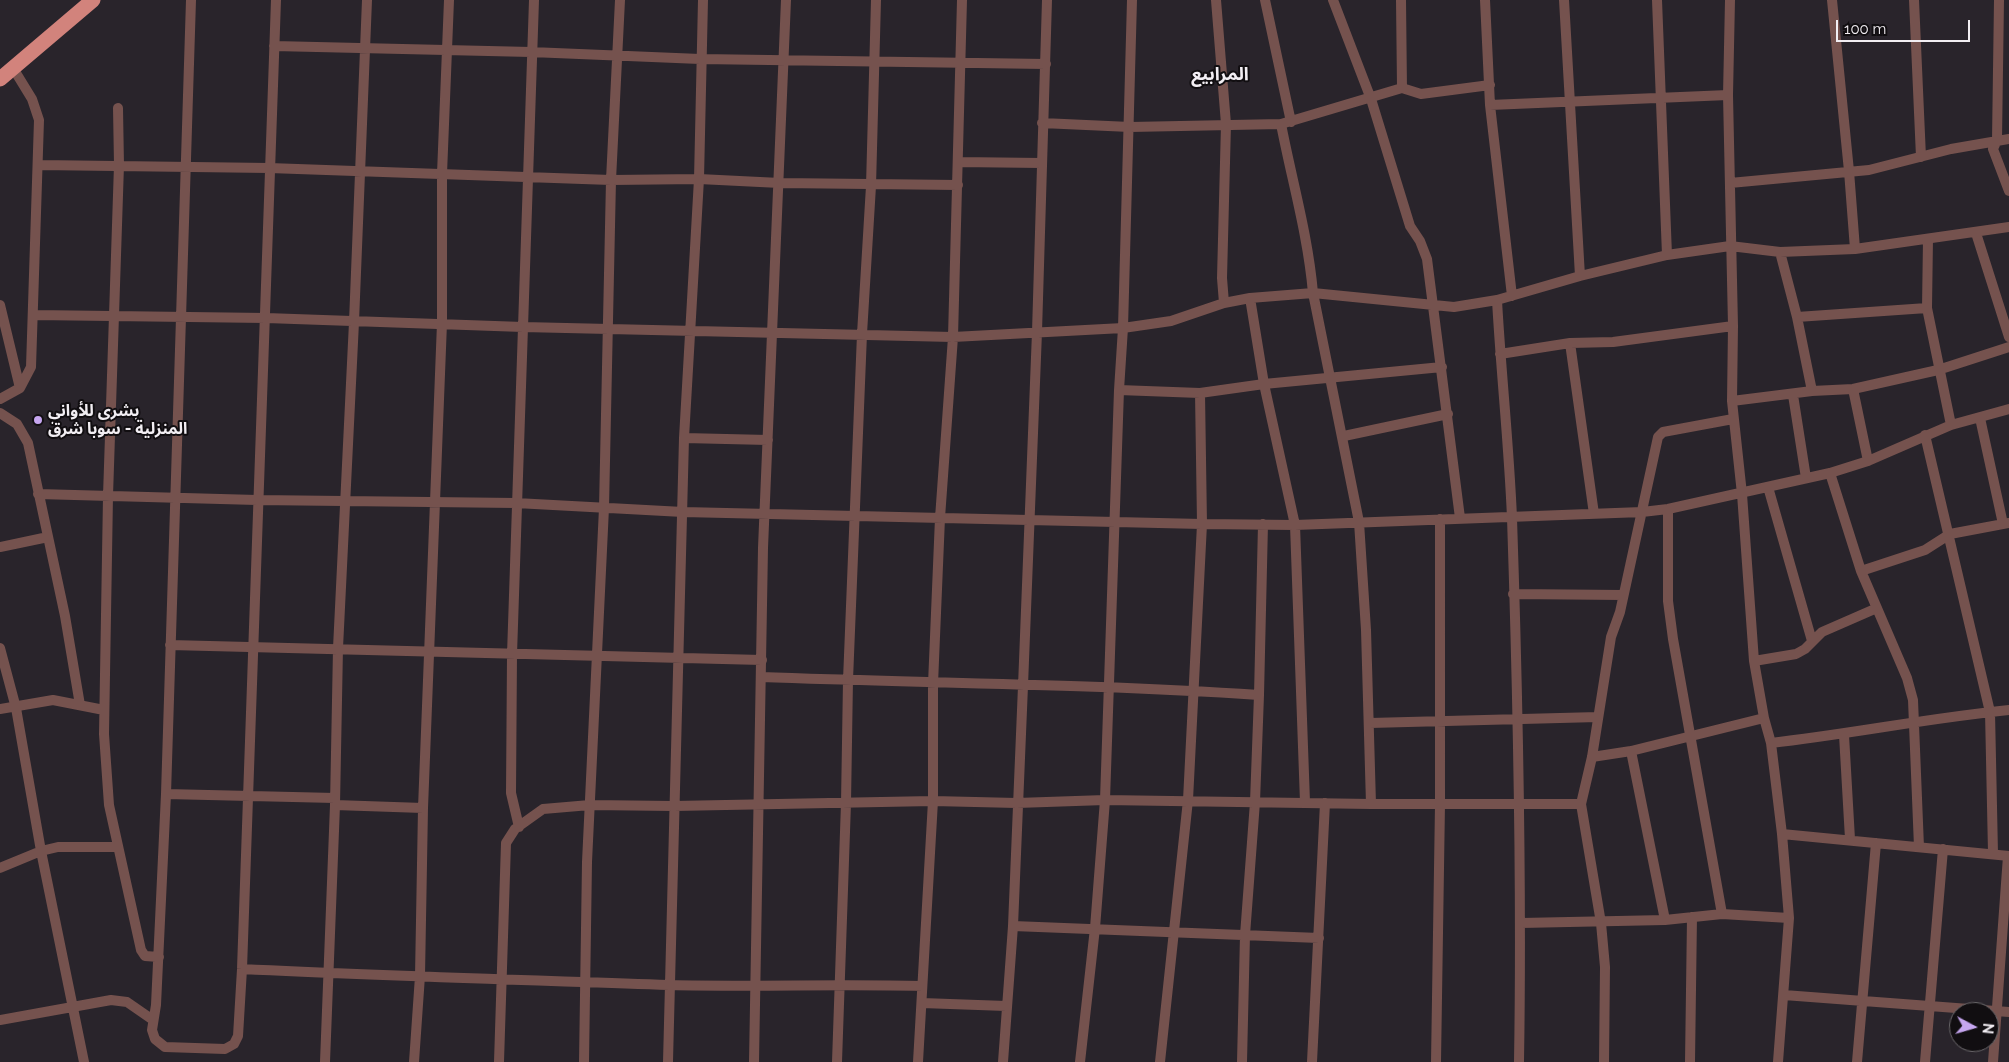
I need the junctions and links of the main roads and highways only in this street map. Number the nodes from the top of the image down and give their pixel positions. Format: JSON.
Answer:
{"nodes":[{"id":1,"x":94,"y":0,"type":"edge"},
{"id":2,"x":0,"y":79,"type":"edge"}],
"edges":[{"from":1,"to":2,"type":"highway"}]}
